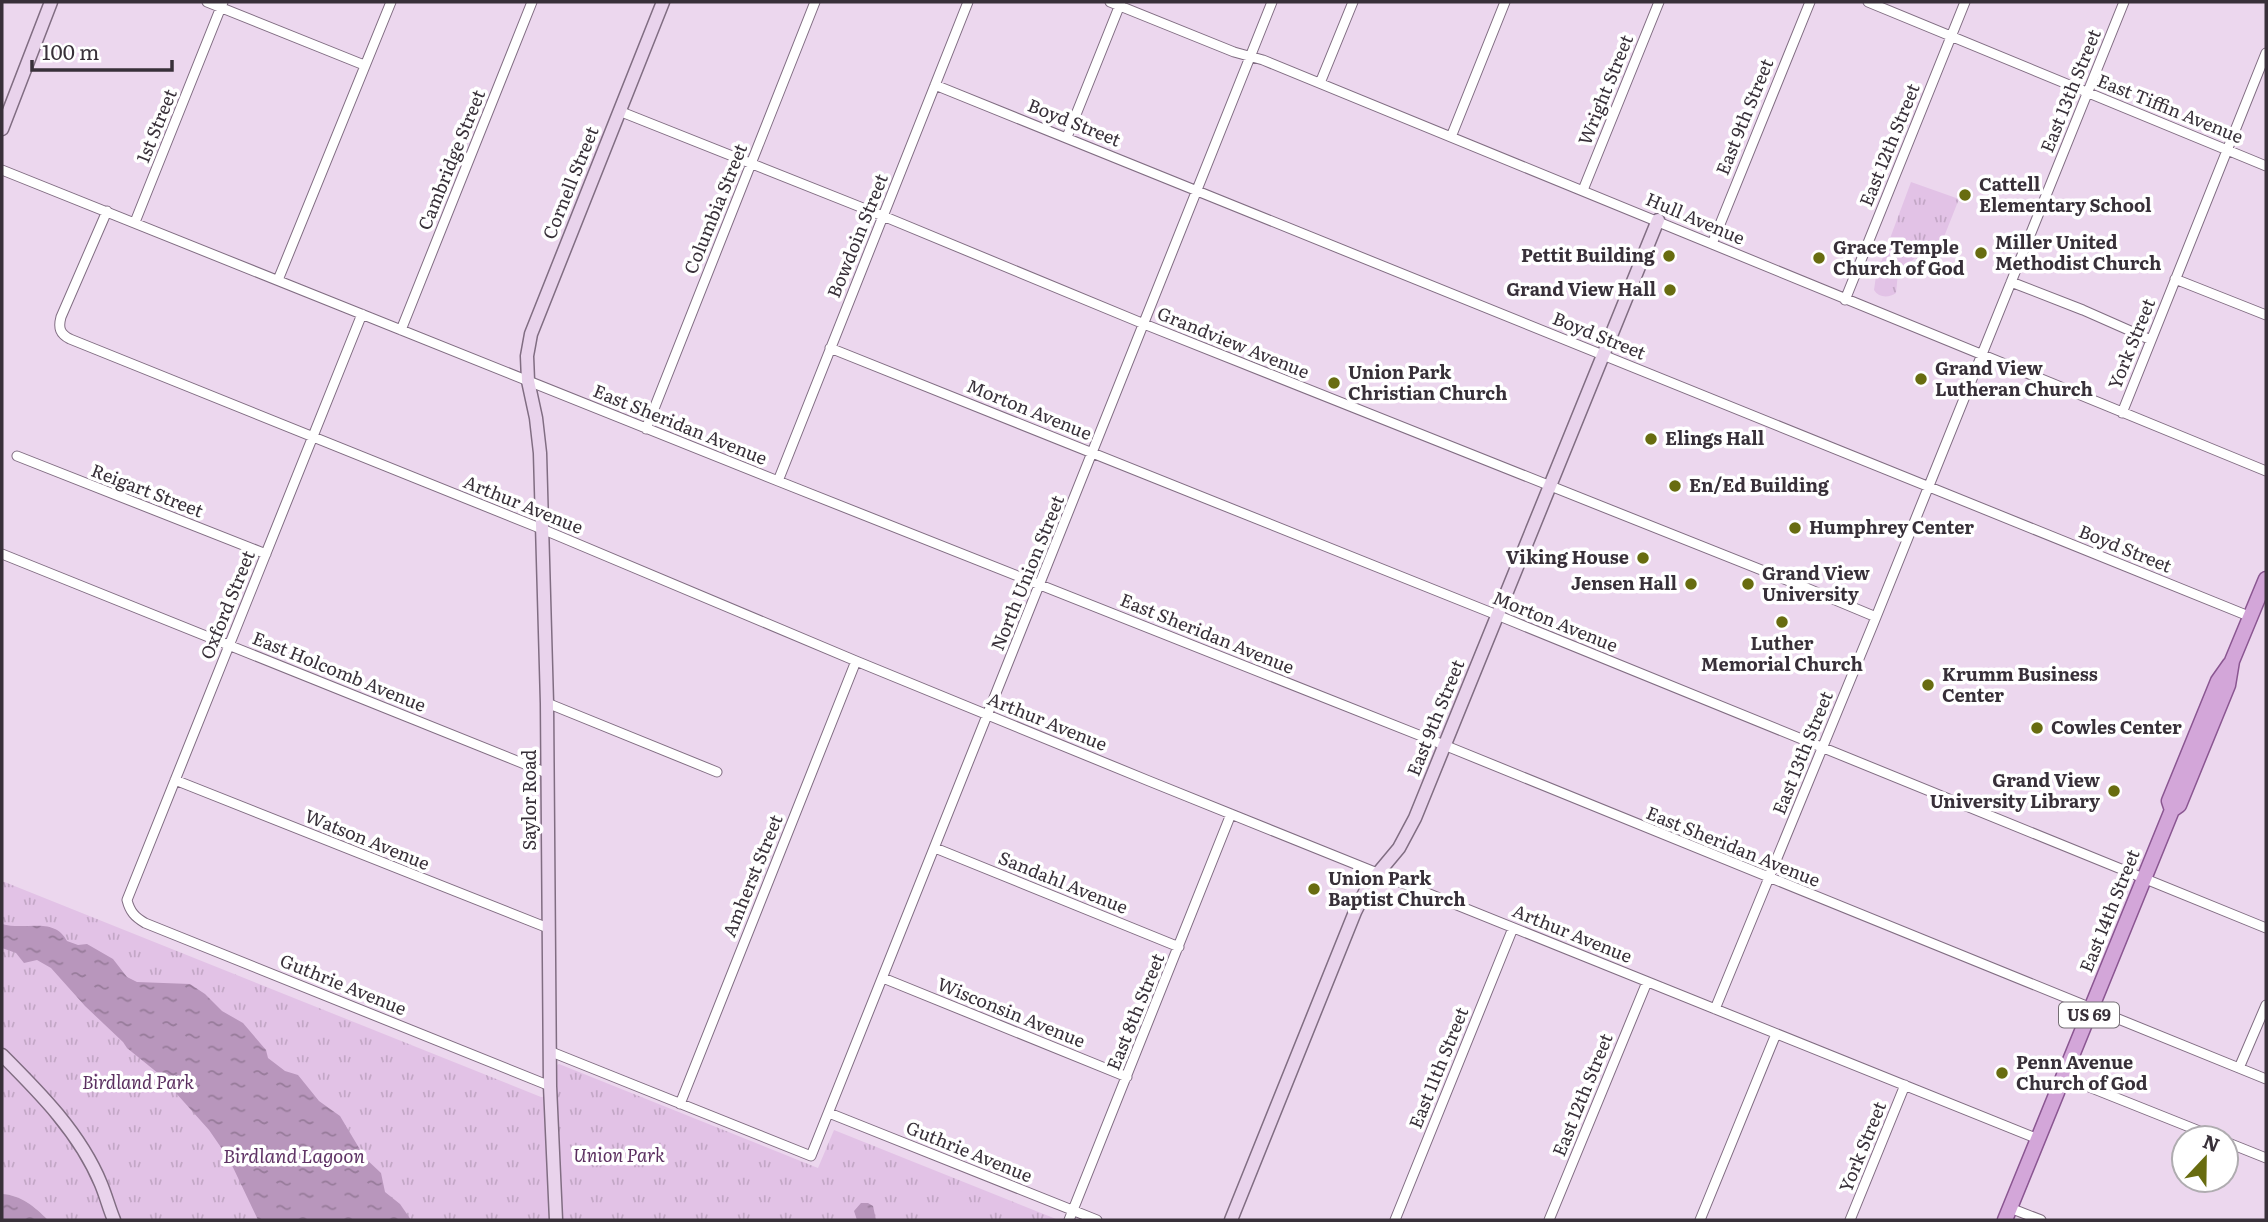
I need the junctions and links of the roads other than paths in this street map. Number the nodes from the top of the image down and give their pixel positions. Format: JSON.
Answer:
{"nodes":[{"id":1,"x":51,"y":2,"type":"edge"},
{"id":2,"x":207,"y":2,"type":"edge"},
{"id":3,"x":391,"y":2,"type":"edge"},
{"id":4,"x":532,"y":2,"type":"edge"},
{"id":5,"x":663,"y":2,"type":"edge"},
{"id":6,"x":815,"y":2,"type":"edge"},
{"id":7,"x":968,"y":2,"type":"edge"},
{"id":8,"x":1272,"y":2,"type":"edge"},
{"id":9,"x":1353,"y":2,"type":"edge"},
{"id":10,"x":1505,"y":2,"type":"edge"},
{"id":11,"x":1658,"y":2,"type":"edge"},
{"id":12,"x":1810,"y":2,"type":"edge"},
{"id":13,"x":1868,"y":2,"type":"edge"},
{"id":14,"x":1965,"y":2,"type":"edge"},
{"id":15,"x":2124,"y":2,"type":"edge"},
{"id":16,"x":1117,"y":3,"type":"edge"},
{"id":17,"x":222,"y":5,"type":"edge"},
{"id":18,"x":1950,"y":37,"type":"junction"},
{"id":19,"x":2266,"y":53,"type":"edge"},
{"id":20,"x":1250,"y":57,"type":"junction"},
{"id":21,"x":364,"y":65,"type":"junction"},
{"id":22,"x":1320,"y":83,"type":"junction"},
{"id":23,"x":935,"y":85,"type":"junction"},
{"id":24,"x":2087,"y":93,"type":"junction"},
{"id":25,"x":7,"y":109,"type":"edge"},
{"id":26,"x":619,"y":111,"type":"junction"},
{"id":27,"x":2,"y":130,"type":"edge"},
{"id":28,"x":1451,"y":136,"type":"junction"},
{"id":29,"x":1067,"y":137,"type":"junction"},
{"id":30,"x":2227,"y":150,"type":"junction"},
{"id":31,"x":751,"y":165,"type":"junction"},
{"id":32,"x":2266,"y":166,"type":"edge"},
{"id":33,"x":2,"y":170,"type":"edge"},
{"id":34,"x":1197,"y":190,"type":"junction"},
{"id":35,"x":1583,"y":190,"type":"junction"},
{"id":36,"x":107,"y":211,"type":"junction"},
{"id":37,"x":883,"y":216,"type":"junction"},
{"id":38,"x":1658,"y":220,"type":"junction"},
{"id":39,"x":135,"y":222,"type":"junction"},
{"id":40,"x":1712,"y":244,"type":"junction"},
{"id":41,"x":2175,"y":279,"type":"junction"},
{"id":42,"x":278,"y":280,"type":"junction"},
{"id":43,"x":2011,"y":282,"type":"junction"},
{"id":44,"x":1845,"y":300,"type":"junction"},
{"id":45,"x":362,"y":314,"type":"junction"},
{"id":46,"x":2266,"y":316,"type":"edge"},
{"id":47,"x":1144,"y":324,"type":"junction"},
{"id":48,"x":401,"y":330,"type":"junction"},
{"id":49,"x":2151,"y":340,"type":"junction"},
{"id":50,"x":830,"y":348,"type":"junction"},
{"id":51,"x":1982,"y":354,"type":"junction"},
{"id":52,"x":1602,"y":355,"type":"junction"},
{"id":53,"x":528,"y":381,"type":"junction"},
{"id":54,"x":2122,"y":413,"type":"junction"},
{"id":55,"x":646,"y":429,"type":"junction"},
{"id":56,"x":313,"y":436,"type":"junction"},
{"id":57,"x":1093,"y":452,"type":"junction"},
{"id":58,"x":17,"y":456,"type":"dead end"},
{"id":59,"x":2266,"y":471,"type":"edge"},
{"id":60,"x":778,"y":481,"type":"junction"},
{"id":61,"x":1550,"y":485,"type":"junction"},
{"id":62,"x":1928,"y":486,"type":"junction"},
{"id":63,"x":541,"y":529,"type":"junction"},
{"id":64,"x":2,"y":554,"type":"edge"},
{"id":65,"x":265,"y":554,"type":"junction"},
{"id":66,"x":2266,"y":579,"type":"edge"},
{"id":67,"x":1041,"y":585,"type":"junction"},
{"id":68,"x":1497,"y":615,"type":"junction"},
{"id":69,"x":1876,"y":617,"type":"junction"},
{"id":70,"x":2251,"y":617,"type":"junction"},
{"id":71,"x":229,"y":645,"type":"junction"},
{"id":72,"x":856,"y":661,"type":"junction"},
{"id":73,"x":547,"y":704,"type":"junction"},
{"id":74,"x":988,"y":715,"type":"junction"},
{"id":75,"x":1444,"y":745,"type":"junction"},
{"id":76,"x":1822,"y":749,"type":"junction"},
{"id":77,"x":717,"y":772,"type":"dead end"},
{"id":78,"x":547,"y":773,"type":"junction"},
{"id":79,"x":175,"y":780,"type":"junction"},
{"id":80,"x":1231,"y":814,"type":"junction"},
{"id":81,"x":935,"y":848,"type":"junction"},
{"id":82,"x":1378,"y":872,"type":"junction"},
{"id":83,"x":2145,"y":877,"type":"junction"},
{"id":84,"x":1769,"y":878,"type":"junction"},
{"id":85,"x":129,"y":908,"type":"joint"},
{"id":86,"x":1513,"y":928,"type":"junction"},
{"id":87,"x":2266,"y":928,"type":"edge"},
{"id":88,"x":548,"y":929,"type":"junction"},
{"id":89,"x":1179,"y":947,"type":"junction"},
{"id":90,"x":883,"y":978,"type":"junction"},
{"id":91,"x":1647,"y":982,"type":"junction"},
{"id":92,"x":2266,"y":1005,"type":"edge"},
{"id":93,"x":1715,"y":1009,"type":"junction"},
{"id":94,"x":2091,"y":1009,"type":"junction"},
{"id":95,"x":1776,"y":1034,"type":"junction"},
{"id":96,"x":549,"y":1051,"type":"junction"},
{"id":97,"x":2,"y":1055,"type":"edge"},
{"id":98,"x":2239,"y":1068,"type":"junction"},
{"id":99,"x":1127,"y":1077,"type":"junction"},
{"id":100,"x":2064,"y":1077,"type":"junction"},
{"id":101,"x":2266,"y":1079,"type":"edge"},
{"id":102,"x":1905,"y":1085,"type":"junction"},
{"id":103,"x":550,"y":1086,"type":"junction"},
{"id":104,"x":680,"y":1104,"type":"junction"},
{"id":105,"x":829,"y":1113,"type":"junction"},
{"id":106,"x":2182,"y":1124,"type":"edge"},
{"id":107,"x":2038,"y":1139,"type":"junction"},
{"id":108,"x":2240,"y":1148,"type":"edge"},
{"id":109,"x":2266,"y":1158,"type":"edge"},
{"id":110,"x":2008,"y":1214,"type":"edge"},
{"id":111,"x":1071,"y":1216,"type":"edge"},
{"id":112,"x":114,"y":1220,"type":"edge"},
{"id":113,"x":556,"y":1220,"type":"edge"},
{"id":114,"x":1097,"y":1220,"type":"edge"},
{"id":115,"x":1231,"y":1220,"type":"edge"},
{"id":116,"x":1395,"y":1220,"type":"edge"},
{"id":117,"x":1549,"y":1220,"type":"edge"},
{"id":118,"x":1700,"y":1220,"type":"edge"},
{"id":119,"x":1850,"y":1220,"type":"edge"},
{"id":120,"x":2041,"y":1220,"type":"edge"}],
"edges":[{"from":1,"to":25,"type":"street"},
{"from":2,"to":17,"type":"street"},
{"from":3,"to":21,"type":"street"},
{"from":4,"to":48,"type":"street","name":"Cambridge Street"},
{"from":5,"to":26,"type":"street","name":"Cornell Street"},
{"from":6,"to":31,"type":"street","name":"Columbia Street"},
{"from":7,"to":23,"type":"street","name":"Bowdoin Street"},
{"from":8,"to":20,"type":"street","name":"North Union Street"},
{"from":9,"to":22,"type":"street"},
{"from":10,"to":28,"type":"street"},
{"from":11,"to":35,"type":"street","name":"Wright Street"},
{"from":12,"to":40,"type":"street","name":"East 9th Street"},
{"from":13,"to":18,"type":"street","name":"East Tiffin Avenue"},
{"from":14,"to":18,"type":"street","name":"East 12th Street"},
{"from":15,"to":24,"type":"street","name":"East 13th Street"},
{"from":16,"to":20,"type":"street","name":"Hull Avenue"},
{"from":16,"to":29,"type":"street"},
{"from":17,"to":21,"type":"street"},
{"from":17,"to":39,"type":"street","name":"1st Street"},
{"from":18,"to":24,"type":"street","name":"East Tiffin Avenue"},
{"from":18,"to":44,"type":"street","name":"East 12th Street"},
{"from":19,"to":30,"type":"street","name":"York Street"},
{"from":20,"to":22,"type":"street","name":"Hull Avenue"},
{"from":20,"to":34,"type":"street","name":"North Union Street"},
{"from":21,"to":42,"type":"street"},
{"from":22,"to":28,"type":"street","name":"Hull Avenue"},
{"from":23,"to":29,"type":"street","name":"Boyd Street"},
{"from":23,"to":37,"type":"street","name":"Bowdoin Street"},
{"from":24,"to":30,"type":"street","name":"East Tiffin Avenue"},
{"from":24,"to":43,"type":"street","name":"East 13th Street"},
{"from":25,"to":27,"type":"street"},
{"from":26,"to":31,"type":"street","name":"Grandview Avenue"},
{"from":26,"to":53,"type":"street","name":"Cornell Street"},
{"from":28,"to":35,"type":"street","name":"Hull Avenue"},
{"from":29,"to":34,"type":"street","name":"Boyd Street"},
{"from":30,"to":32,"type":"street","name":"East Tiffin Avenue"},
{"from":30,"to":41,"type":"street","name":"York Street"},
{"from":31,"to":37,"type":"street","name":"Grandview Avenue"},
{"from":31,"to":55,"type":"street","name":"Columbia Street"},
{"from":33,"to":36,"type":"street","name":"East Sheridan Avenue"},
{"from":34,"to":47,"type":"street","name":"North Union Street"},
{"from":34,"to":52,"type":"street","name":"Boyd Street"},
{"from":35,"to":38,"type":"street","name":"Hull Avenue"},
{"from":36,"to":39,"type":"street","name":"East Sheridan Avenue"},
{"from":36,"to":56,"type":"street","name":"Arthur Avenue"},
{"from":37,"to":47,"type":"street","name":"Grandview Avenue"},
{"from":37,"to":50,"type":"street","name":"Bowdoin Street"},
{"from":38,"to":40,"type":"street","name":"Hull Avenue"},
{"from":38,"to":52,"type":"street","name":"East 9th Street"},
{"from":39,"to":42,"type":"street","name":"East Sheridan Avenue"},
{"from":40,"to":44,"type":"street","name":"Hull Avenue"},
{"from":41,"to":46,"type":"street"},
{"from":41,"to":49,"type":"street","name":"York Street"},
{"from":42,"to":45,"type":"street","name":"East Sheridan Avenue"},
{"from":43,"to":49,"type":"street"},
{"from":43,"to":51,"type":"street","name":"East 13th Street"},
{"from":44,"to":51,"type":"street","name":"Hull Avenue"},
{"from":45,"to":48,"type":"street","name":"East Sheridan Avenue"},
{"from":45,"to":56,"type":"street","name":"Oxford Street"},
{"from":47,"to":57,"type":"street","name":"North Union Street"},
{"from":47,"to":61,"type":"street","name":"Grandview Avenue"},
{"from":48,"to":53,"type":"street","name":"East Sheridan Avenue"},
{"from":49,"to":54,"type":"street","name":"York Street"},
{"from":50,"to":57,"type":"street","name":"Morton Avenue"},
{"from":50,"to":60,"type":"street","name":"Bowdoin Street"},
{"from":51,"to":54,"type":"street","name":"Hull Avenue"},
{"from":51,"to":62,"type":"street","name":"East 13th Street"},
{"from":52,"to":61,"type":"street","name":"East 9th Street"},
{"from":52,"to":62,"type":"street","name":"Boyd Street"},
{"from":53,"to":55,"type":"street","name":"East Sheridan Avenue"},
{"from":53,"to":63,"type":"street","name":"Saylor Road"},
{"from":54,"to":59,"type":"street","name":"Hull Avenue"},
{"from":55,"to":60,"type":"street","name":"East Sheridan Avenue"},
{"from":56,"to":63,"type":"street","name":"Arthur Avenue"},
{"from":56,"to":65,"type":"street","name":"Oxford Street"},
{"from":57,"to":67,"type":"street","name":"North Union Street"},
{"from":57,"to":68,"type":"street","name":"Morton Avenue"},
{"from":58,"to":65,"type":"street","name":"Reigart Street"},
{"from":60,"to":67,"type":"street","name":"East Sheridan Avenue"},
{"from":61,"to":68,"type":"street","name":"East 9th Street"},
{"from":61,"to":69,"type":"street","name":"Grandview Avenue"},
{"from":62,"to":69,"type":"street","name":"East 13th Street"},
{"from":62,"to":70,"type":"street","name":"Boyd Street"},
{"from":63,"to":72,"type":"street","name":"Arthur Avenue"},
{"from":63,"to":73,"type":"street","name":"Saylor Road"},
{"from":64,"to":71,"type":"street","name":"East Holcomb Avenue"},
{"from":65,"to":71,"type":"street","name":"Oxford Street"},
{"from":66,"to":70,"type":"main road","name":"East 14th Street","number":"US 69"},
{"from":67,"to":74,"type":"street","name":"North Union Street"},
{"from":67,"to":75,"type":"street","name":"East Sheridan Avenue"},
{"from":68,"to":75,"type":"street","name":"East 9th Street"},
{"from":68,"to":76,"type":"street","name":"Morton Avenue"},
{"from":69,"to":76,"type":"street","name":"East 13th Street"},
{"from":70,"to":83,"type":"main road","name":"East 14th Street","number":"US 69"},
{"from":71,"to":78,"type":"street","name":"East Holcomb Avenue"},
{"from":71,"to":79,"type":"street","name":"Oxford Street"},
{"from":72,"to":74,"type":"street","name":"Arthur Avenue"},
{"from":72,"to":104,"type":"street","name":"Amherst Street"},
{"from":73,"to":77,"type":"street"},
{"from":73,"to":78,"type":"street","name":"Saylor Road"},
{"from":74,"to":80,"type":"street","name":"Arthur Avenue"},
{"from":74,"to":81,"type":"street","name":"North Union Street"},
{"from":75,"to":82,"type":"street","name":"East 9th Street"},
{"from":75,"to":84,"type":"street","name":"East Sheridan Avenue"},
{"from":76,"to":83,"type":"street","name":"Morton Avenue"},
{"from":76,"to":84,"type":"street","name":"East 13th Street"},
{"from":78,"to":88,"type":"street","name":"Saylor Road"},
{"from":79,"to":85,"type":"street","name":"Oxford Street"},
{"from":79,"to":88,"type":"street","name":"Watson Avenue"},
{"from":80,"to":82,"type":"street","name":"Arthur Avenue"},
{"from":80,"to":89,"type":"street","name":"East 8th Street"},
{"from":81,"to":89,"type":"street","name":"Sandahl Avenue"},
{"from":81,"to":90,"type":"street","name":"North Union Street"},
{"from":82,"to":86,"type":"street","name":"Arthur Avenue"},
{"from":82,"to":115,"type":"street","name":"East 9th Street"},
{"from":83,"to":87,"type":"street","name":"Morton Avenue"},
{"from":83,"to":94,"type":"main road","name":"East 14th Street","number":"US 69"},
{"from":84,"to":93,"type":"street","name":"East 13th Street"},
{"from":84,"to":94,"type":"street","name":"East Sheridan Avenue"},
{"from":85,"to":103,"type":"street","name":"Guthrie Avenue"},
{"from":86,"to":91,"type":"street","name":"Arthur Avenue"},
{"from":86,"to":116,"type":"street","name":"East 11th Street"},
{"from":88,"to":96,"type":"street","name":"Saylor Road"},
{"from":89,"to":99,"type":"street","name":"East 8th Street"},
{"from":90,"to":99,"type":"street","name":"Wisconsin Avenue"},
{"from":90,"to":105,"type":"street","name":"North Union Street"},
{"from":91,"to":93,"type":"street","name":"Arthur Avenue"},
{"from":91,"to":117,"type":"street","name":"East 12th Street"},
{"from":92,"to":98,"type":"street"},
{"from":93,"to":95,"type":"street","name":"Arthur Avenue"},
{"from":94,"to":98,"type":"street","name":"East Sheridan Avenue"},
{"from":94,"to":100,"type":"main road","name":"East 14th Street","number":"US 69"},
{"from":95,"to":102,"type":"street","name":"Arthur Avenue"},
{"from":95,"to":118,"type":"street"},
{"from":96,"to":103,"type":"street","name":"Saylor Road"},
{"from":96,"to":104,"type":"street"},
{"from":97,"to":112,"type":"street"},
{"from":98,"to":101,"type":"street","name":"East Sheridan Avenue"},
{"from":99,"to":111,"type":"street","name":"East 8th Street"},
{"from":100,"to":106,"type":"street"},
{"from":100,"to":107,"type":"main road","name":"East 14th Street","number":"US 69"},
{"from":102,"to":107,"type":"street","name":"Arthur Avenue"},
{"from":102,"to":119,"type":"street","name":"York Street"},
{"from":103,"to":113,"type":"street","name":"Saylor Road"},
{"from":104,"to":105,"type":"street","name":"North Union Street"},
{"from":105,"to":111,"type":"street","name":"Guthrie Avenue"},
{"from":107,"to":110,"type":"main road","name":"East 14th Street","number":"US 69"},
{"from":108,"to":109,"type":"street"},
{"from":110,"to":120,"type":"street"},
{"from":111,"to":114,"type":"street","name":"Guthrie Avenue"}]}
